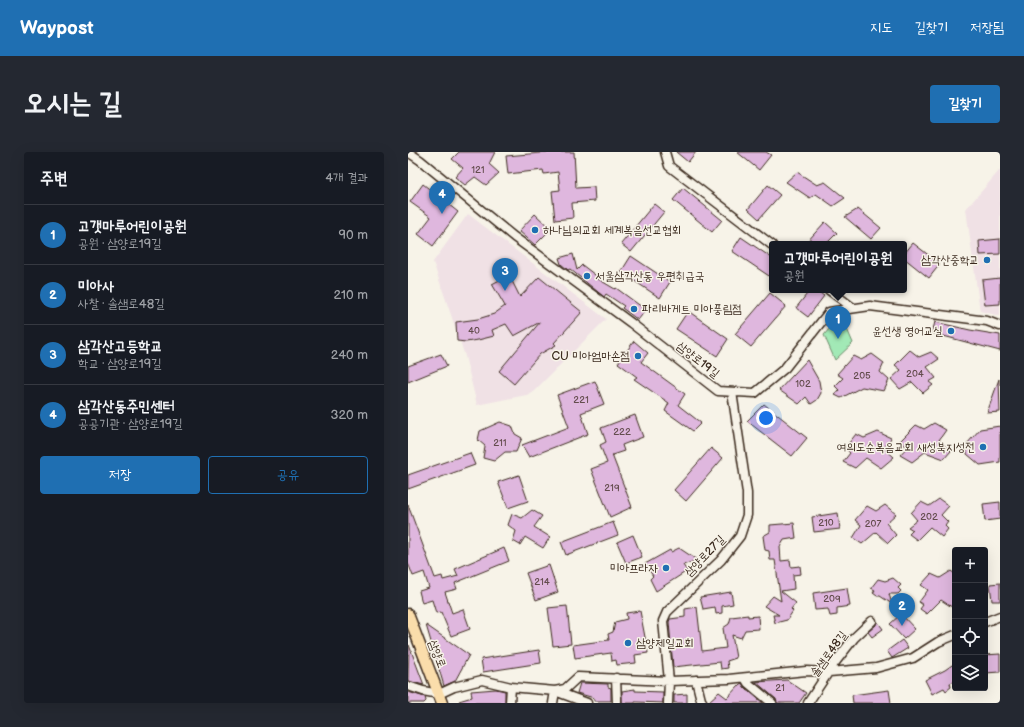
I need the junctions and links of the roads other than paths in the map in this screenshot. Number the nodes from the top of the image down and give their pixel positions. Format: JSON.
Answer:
{"nodes":[{"id":1,"x":408,"y":152,"type":"edge"},
{"id":2,"x":665,"y":152,"type":"edge"},
{"id":3,"x":769,"y":244,"type":"edge"},
{"id":4,"x":833,"y":293,"type":"edge"},
{"id":5,"x":853,"y":308,"type":"junction"},
{"id":6,"x":1000,"y":326,"type":"edge"},
{"id":7,"x":732,"y":392,"type":"junction"},
{"id":8,"x":408,"y":614,"type":"edge"},
{"id":9,"x":1000,"y":616,"type":"edge"},
{"id":10,"x":872,"y":621,"type":"dead end"},
{"id":11,"x":988,"y":621,"type":"edge"},
{"id":12,"x":952,"y":636,"type":"edge"},
{"id":13,"x":829,"y":672,"type":"junction"},
{"id":14,"x":616,"y":678,"type":"junction"},
{"id":15,"x":745,"y":678,"type":"junction"},
{"id":16,"x":696,"y":680,"type":"junction"},
{"id":17,"x":669,"y":681,"type":"junction"},
{"id":18,"x":408,"y":686,"type":"edge"},
{"id":19,"x":511,"y":687,"type":"junction"},
{"id":20,"x":555,"y":691,"type":"junction"},
{"id":21,"x":441,"y":698,"type":"edge"},
{"id":22,"x":510,"y":703,"type":"edge"},
{"id":23,"x":553,"y":703,"type":"edge"},
{"id":24,"x":587,"y":703,"type":"edge"},
{"id":25,"x":618,"y":703,"type":"edge"},
{"id":26,"x":668,"y":703,"type":"edge"},
{"id":27,"x":703,"y":703,"type":"edge"},
{"id":28,"x":772,"y":703,"type":"edge"},
{"id":29,"x":808,"y":703,"type":"edge"}],
"edges":[{"from":1,"to":7,"type":"street","name":"삼양로19길"},
{"from":2,"to":3,"type":"street"},
{"from":4,"to":5,"type":"street"},
{"from":5,"to":6,"type":"street","name":"삼양로19길"},
{"from":5,"to":7,"type":"street","name":"삼양로19길"},
{"from":7,"to":17,"type":"street","name":"삼양로27길"},
{"from":8,"to":21,"type":"main road","name":"삼양로"},
{"from":9,"to":11,"type":"street"},
{"from":10,"to":13,"type":"street","name":"솔샘로48길"},
{"from":12,"to":13,"type":"street"},
{"from":13,"to":15,"type":"street"},
{"from":13,"to":29,"type":"street","name":"솔샘로48길"},
{"from":14,"to":17,"type":"street"},
{"from":14,"to":20,"type":"street"},
{"from":14,"to":25,"type":"street"},
{"from":15,"to":16,"type":"street"},
{"from":15,"to":28,"type":"street"},
{"from":16,"to":17,"type":"street"},
{"from":16,"to":27,"type":"street"},
{"from":17,"to":26,"type":"street","name":"삼양로27길"},
{"from":18,"to":21,"type":"street"},
{"from":19,"to":20,"type":"street"},
{"from":19,"to":21,"type":"street"},
{"from":19,"to":22,"type":"street"},
{"from":20,"to":23,"type":"street"},
{"from":20,"to":24,"type":"street"}]}
